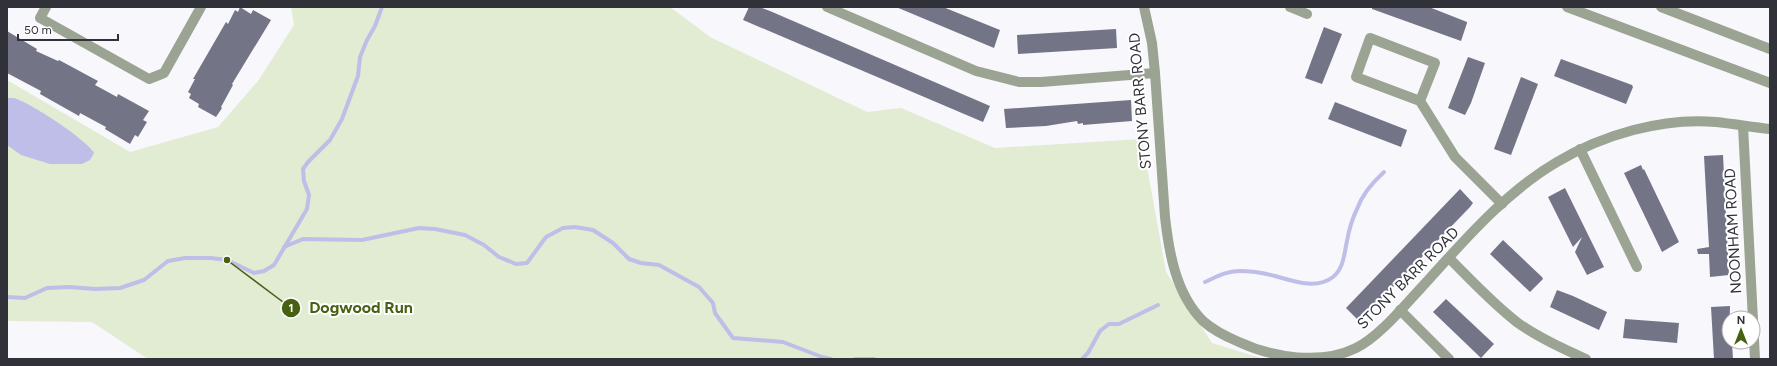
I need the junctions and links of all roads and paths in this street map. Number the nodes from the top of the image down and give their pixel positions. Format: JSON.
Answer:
{"nodes":[{"id":1,"x":46,"y":7,"type":"edge"},
{"id":2,"x":201,"y":7,"type":"edge"},
{"id":3,"x":827,"y":7,"type":"edge"},
{"id":4,"x":1144,"y":7,"type":"edge"},
{"id":5,"x":1290,"y":7,"type":"edge"},
{"id":6,"x":1567,"y":7,"type":"edge"},
{"id":7,"x":1661,"y":7,"type":"edge"},
{"id":8,"x":1307,"y":14,"type":"dead end"},
{"id":9,"x":1770,"y":49,"type":"edge"},
{"id":10,"x":1155,"y":73,"type":"junction"},
{"id":11,"x":1770,"y":83,"type":"edge"},
{"id":12,"x":1420,"y":101,"type":"junction"},
{"id":13,"x":1743,"y":126,"type":"junction"},
{"id":14,"x":1770,"y":129,"type":"edge"},
{"id":15,"x":1770,"y":134,"type":"edge"},
{"id":16,"x":1580,"y":149,"type":"junction"},
{"id":17,"x":1502,"y":204,"type":"junction"},
{"id":18,"x":1449,"y":258,"type":"junction"},
{"id":19,"x":1637,"y":267,"type":"dead end"},
{"id":20,"x":1400,"y":310,"type":"junction"},
{"id":21,"x":1450,"y":359,"type":"edge"},
{"id":22,"x":1586,"y":359,"type":"edge"},
{"id":23,"x":1755,"y":359,"type":"edge"}],
"edges":[{"from":1,"to":2,"type":"street"},
{"from":3,"to":10,"type":"street"},
{"from":4,"to":10,"type":"street","name":"STONY BARR ROAD"},
{"from":5,"to":8,"type":"street"},
{"from":6,"to":11,"type":"street"},
{"from":7,"to":9,"type":"street"},
{"from":10,"to":20,"type":"street","name":"STONY BARR ROAD"},
{"from":12,"to":12,"type":"street"},
{"from":12,"to":17,"type":"street"},
{"from":13,"to":14,"type":"street","name":"STONY BARR ROAD"},
{"from":13,"to":15,"type":"street","name":"STONY BARR ROAD"},
{"from":13,"to":16,"type":"street","name":"STONY BARR ROAD"},
{"from":13,"to":23,"type":"street","name":"NOONHAM ROAD"},
{"from":16,"to":17,"type":"street","name":"STONY BARR ROAD"},
{"from":16,"to":19,"type":"street"},
{"from":17,"to":18,"type":"street","name":"STONY BARR ROAD"},
{"from":18,"to":20,"type":"street","name":"STONY BARR ROAD"},
{"from":18,"to":22,"type":"street"},
{"from":20,"to":21,"type":"street"}]}
